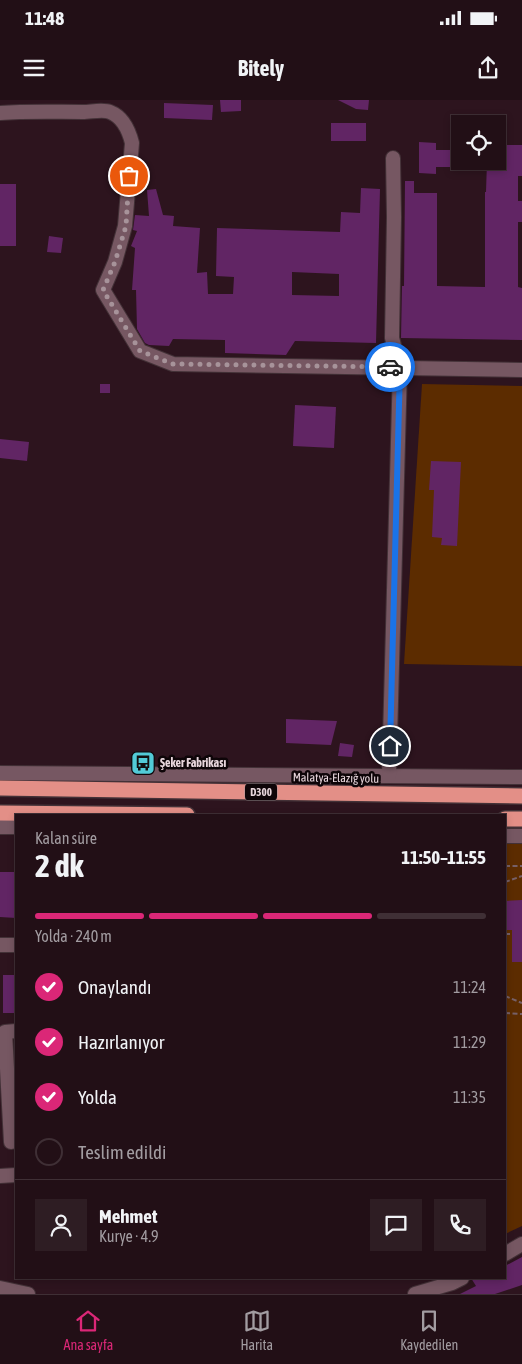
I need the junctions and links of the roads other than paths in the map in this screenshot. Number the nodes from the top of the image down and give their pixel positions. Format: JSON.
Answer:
{"nodes":[{"id":1,"x":0,"y":113,"type":"edge"},
{"id":2,"x":392,"y":158,"type":"dead end"},
{"id":3,"x":400,"y":367,"type":"junction"},
{"id":4,"x":522,"y":370,"type":"edge"},
{"id":5,"x":0,"y":773,"type":"edge"},
{"id":6,"x":389,"y":776,"type":"junction"},
{"id":7,"x":522,"y":777,"type":"edge"},
{"id":8,"x":0,"y":788,"type":"edge"},
{"id":9,"x":522,"y":796,"type":"edge"},
{"id":10,"x":0,"y":813,"type":"edge"},
{"id":11,"x":94,"y":814,"type":"edge"},
{"id":12,"x":506,"y":819,"type":"edge"},
{"id":13,"x":522,"y":819,"type":"edge"},
{"id":14,"x":0,"y":827,"type":"edge"},
{"id":15,"x":15,"y":827,"type":"edge"},
{"id":16,"x":506,"y":836,"type":"edge"},
{"id":17,"x":522,"y":836,"type":"edge"},
{"id":18,"x":0,"y":945,"type":"edge"},
{"id":19,"x":15,"y":945,"type":"edge"},
{"id":20,"x":15,"y":1032,"type":"edge"},
{"id":21,"x":11,"y":1142,"type":"dead end"},
{"id":22,"x":15,"y":1175,"type":"edge"},
{"id":23,"x":0,"y":1176,"type":"edge"},
{"id":24,"x":522,"y":1244,"type":"edge"},
{"id":25,"x":506,"y":1253,"type":"edge"},
{"id":26,"x":455,"y":1283,"type":"edge"},
{"id":27,"x":0,"y":1288,"type":"edge"},
{"id":28,"x":28,"y":1294,"type":"edge"},
{"id":29,"x":415,"y":1294,"type":"edge"}],
"edges":[{"from":1,"to":3,"type":"street"},
{"from":2,"to":3,"type":"street"},
{"from":3,"to":4,"type":"street"},
{"from":3,"to":6,"type":"street"},
{"from":5,"to":6,"type":"street"},
{"from":6,"to":7,"type":"street"},
{"from":8,"to":9,"type":"highway","name":"Malatya-Elazığ yolu","number":"D300"},
{"from":10,"to":11,"type":"highway"},
{"from":12,"to":13,"type":"highway"},
{"from":14,"to":15,"type":"street"},
{"from":16,"to":17,"type":"street"},
{"from":18,"to":19,"type":"street"},
{"from":20,"to":21,"type":"street"},
{"from":22,"to":23,"type":"street"},
{"from":24,"to":25,"type":"street"},
{"from":26,"to":29,"type":"street"},
{"from":27,"to":28,"type":"street"}]}
